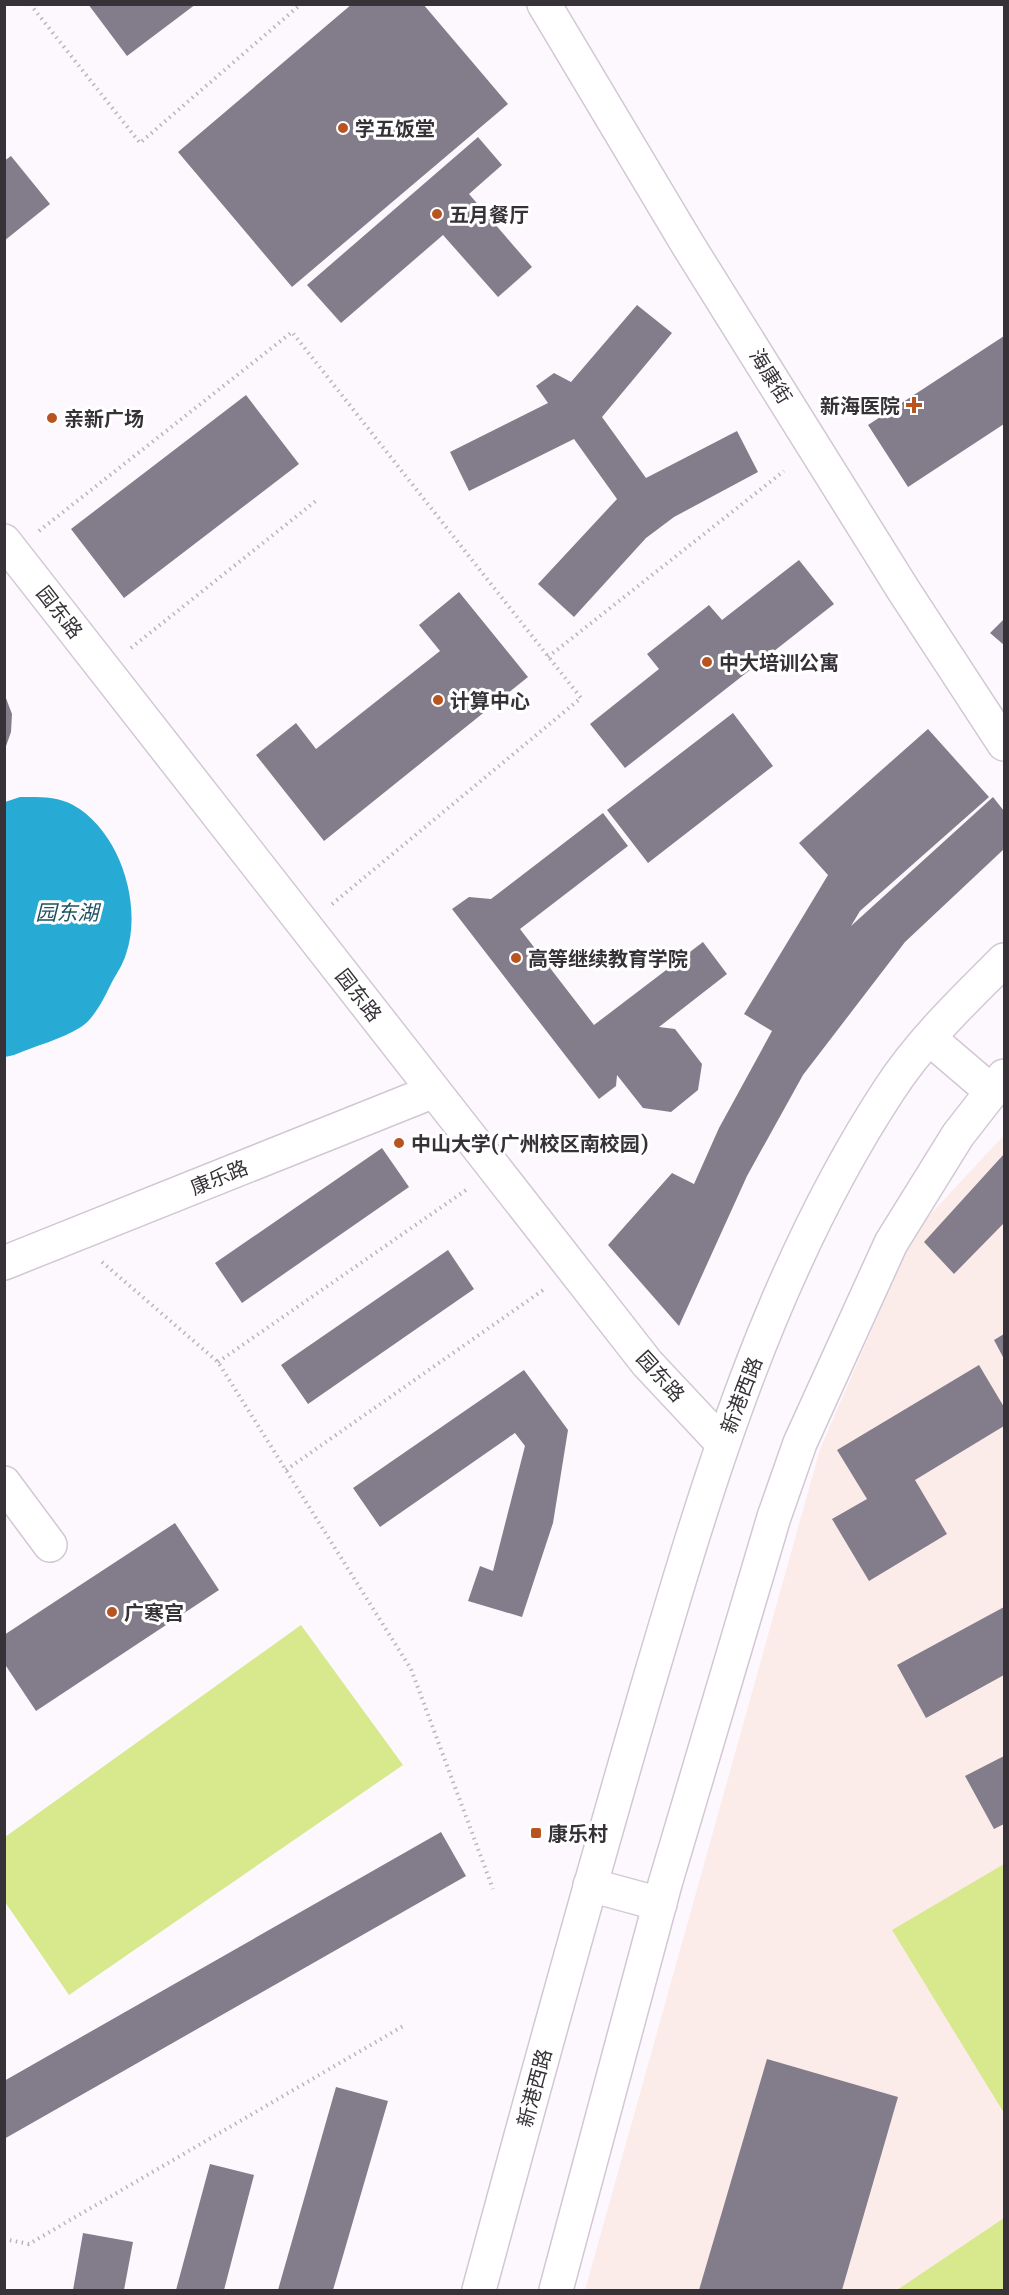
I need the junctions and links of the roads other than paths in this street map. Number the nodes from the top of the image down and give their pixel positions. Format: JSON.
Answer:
{"nodes":[{"id":1,"x":544,"y":4,"type":"edge"},
{"id":2,"x":9,"y":547,"type":"edge"},
{"id":3,"x":1005,"y":744,"type":"edge"},
{"id":4,"x":1005,"y":960,"type":"edge"},
{"id":5,"x":929,"y":1038,"type":"junction"},
{"id":6,"x":998,"y":1084,"type":"edge"},
{"id":7,"x":434,"y":1091,"type":"junction"},
{"id":8,"x":4,"y":1263,"type":"edge"},
{"id":9,"x":722,"y":1443,"type":"junction"},
{"id":10,"x":4,"y":1483,"type":"edge"},
{"id":11,"x":50,"y":1545,"type":"dead end"},
{"id":12,"x":590,"y":1885,"type":"junction"},
{"id":13,"x":660,"y":1904,"type":"junction"},
{"id":14,"x":478,"y":2290,"type":"edge"},
{"id":15,"x":556,"y":2290,"type":"edge"}],
"edges":[{"from":1,"to":3,"type":"main road","name":"海康街"},
{"from":2,"to":7,"type":"main road","name":"园东路"},
{"from":4,"to":5,"type":"main road","name":"新港西路"},
{"from":5,"to":6,"type":"main road"},
{"from":5,"to":9,"type":"main road","name":"新港西路"},
{"from":6,"to":13,"type":"main road"},
{"from":7,"to":8,"type":"main road","name":"康乐路"},
{"from":7,"to":9,"type":"main road","name":"园东路"},
{"from":9,"to":12,"type":"main road","name":"新港西路"},
{"from":10,"to":11,"type":"main road"},
{"from":12,"to":13,"type":"main road"},
{"from":12,"to":14,"type":"main road","name":"新港西路"},
{"from":13,"to":15,"type":"main road"}]}
